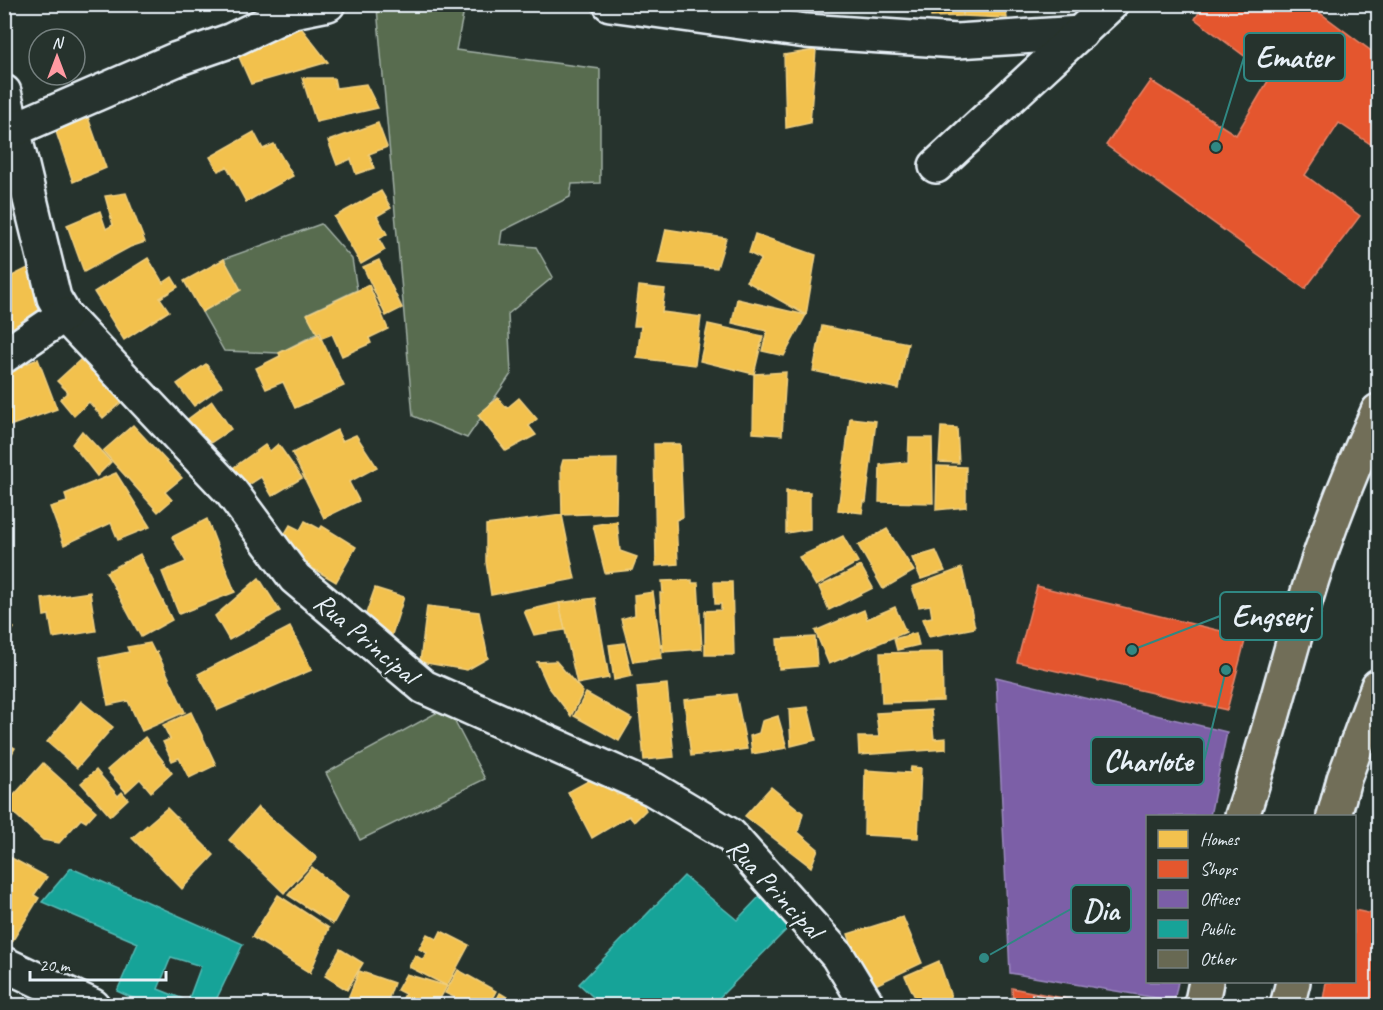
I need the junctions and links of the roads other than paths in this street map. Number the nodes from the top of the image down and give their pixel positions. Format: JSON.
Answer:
{"nodes":[{"id":1,"x":328,"y":4,"type":"edge"},
{"id":2,"x":610,"y":4,"type":"edge"},
{"id":3,"x":1111,"y":4,"type":"edge"},
{"id":4,"x":1081,"y":33,"type":"junction"},
{"id":5,"x":4,"y":92,"type":"edge"},
{"id":6,"x":15,"y":129,"type":"junction"},
{"id":7,"x":936,"y":166,"type":"dead end"},
{"id":8,"x":64,"y":315,"type":"junction"},
{"id":9,"x":4,"y":356,"type":"edge"},
{"id":10,"x":1378,"y":411,"type":"edge"},
{"id":11,"x":1378,"y":686,"type":"edge"},
{"id":12,"x":1242,"y":815,"type":"edge"},
{"id":13,"x":1334,"y":815,"type":"edge"},
{"id":14,"x":4,"y":964,"type":"edge"},
{"id":15,"x":1206,"y":983,"type":"edge"},
{"id":16,"x":1292,"y":983,"type":"edge"},
{"id":17,"x":93,"y":1005,"type":"edge"},
{"id":18,"x":868,"y":1005,"type":"edge"},
{"id":19,"x":1201,"y":1005,"type":"edge"},
{"id":20,"x":1287,"y":1005,"type":"edge"}],
"edges":[{"from":1,"to":6,"type":"street"},
{"from":2,"to":4,"type":"street"},
{"from":3,"to":4,"type":"street"},
{"from":4,"to":7,"type":"street"},
{"from":5,"to":6,"type":"street","name":"Rua Principal"},
{"from":6,"to":8,"type":"street","name":"Rua Principal"},
{"from":8,"to":9,"type":"street"},
{"from":8,"to":18,"type":"street","name":"Rua Principal"},
{"from":10,"to":12,"type":"main road"},
{"from":11,"to":13,"type":"main road"},
{"from":14,"to":17,"type":"street"},
{"from":15,"to":19,"type":"main road"},
{"from":16,"to":20,"type":"main road"}]}
